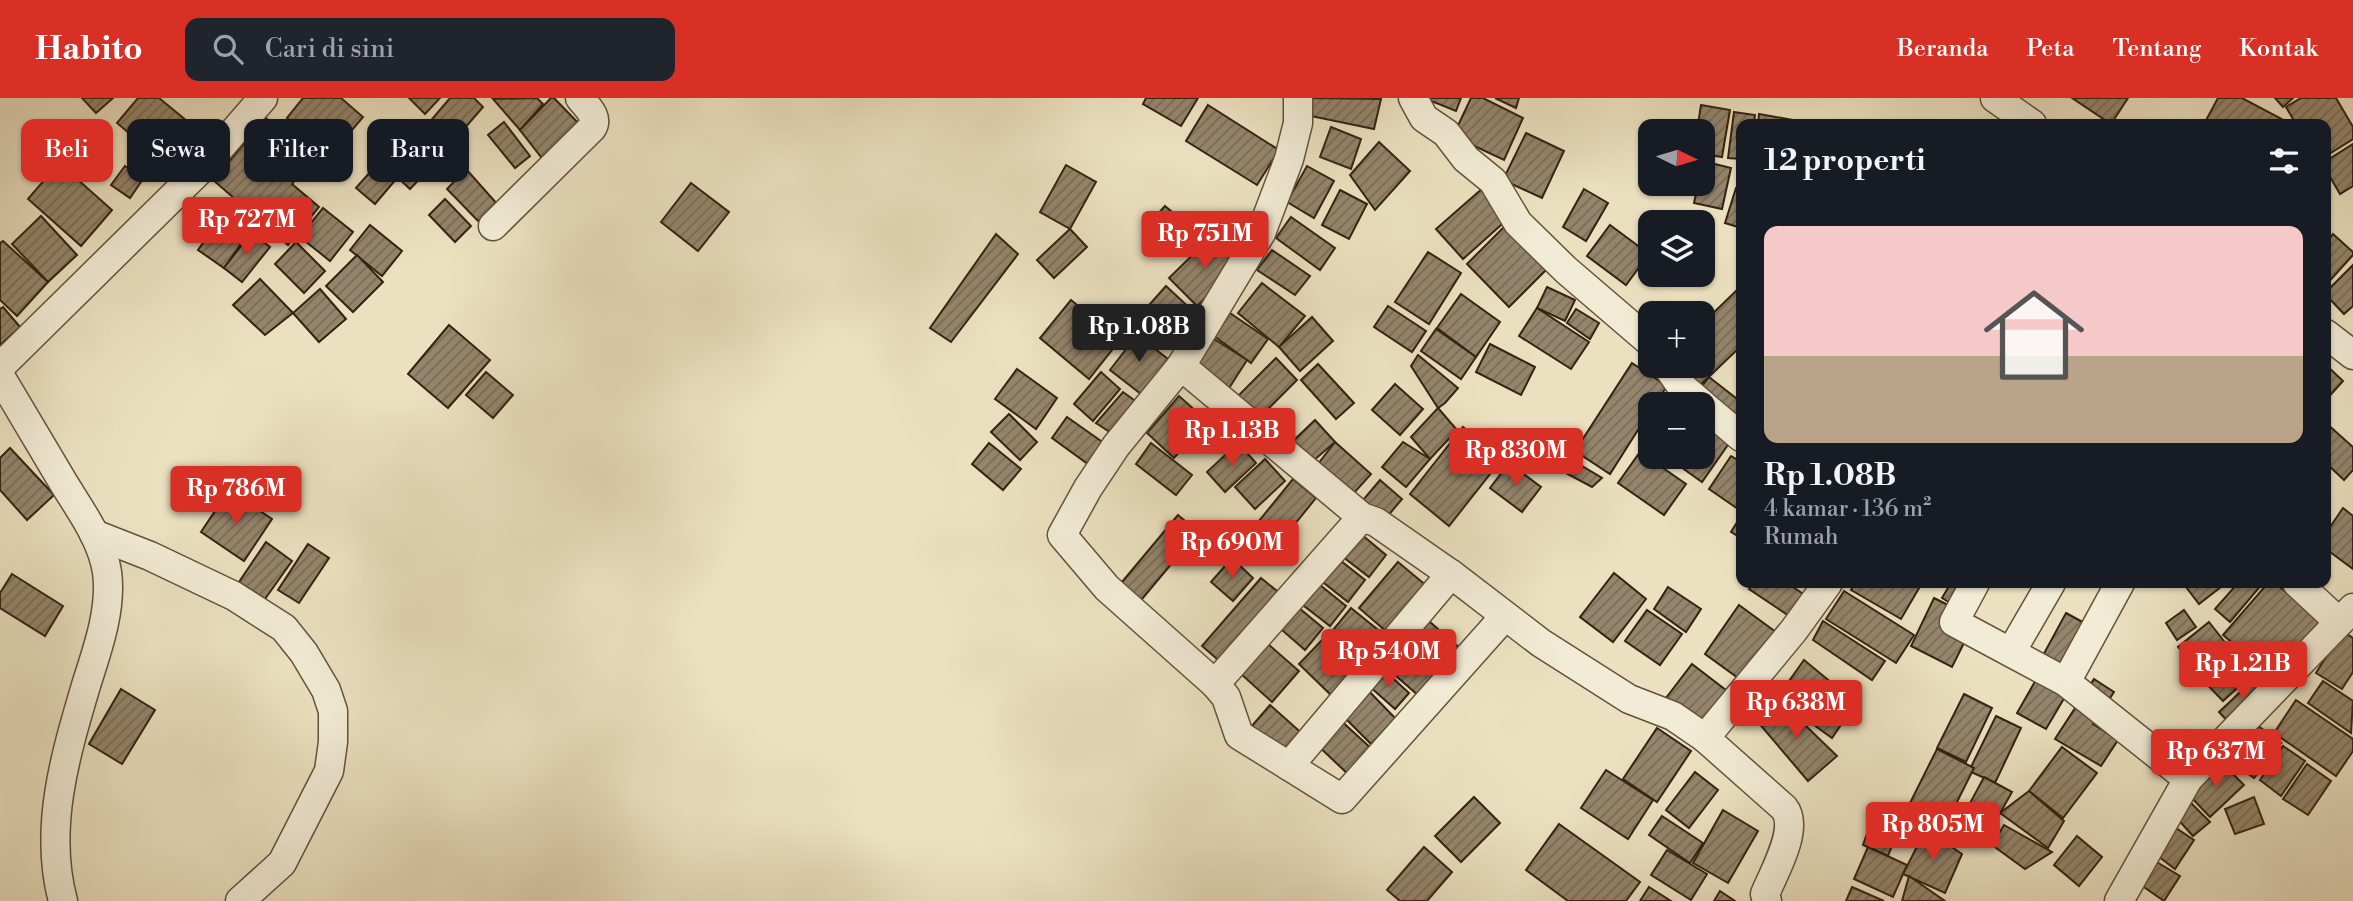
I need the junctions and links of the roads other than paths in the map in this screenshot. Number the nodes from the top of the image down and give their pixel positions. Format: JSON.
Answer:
{"nodes":[{"id":1,"x":263,"y":98,"type":"edge"},
{"id":2,"x":580,"y":98,"type":"edge"},
{"id":3,"x":1298,"y":98,"type":"edge"},
{"id":4,"x":1413,"y":98,"type":"edge"},
{"id":5,"x":1995,"y":98,"type":"edge"},
{"id":6,"x":2025,"y":119,"type":"edge"},
{"id":7,"x":493,"y":226,"type":"dead end"},
{"id":8,"x":1638,"y":332,"type":"edge"},
{"id":9,"x":1181,"y":366,"type":"junction"},
{"id":10,"x":0,"y":367,"type":"edge"},
{"id":11,"x":0,"y":376,"type":"edge"},
{"id":12,"x":1675,"y":378,"type":"edge"},
{"id":13,"x":1688,"y":392,"type":"edge"},
{"id":14,"x":1715,"y":414,"type":"edge"},
{"id":15,"x":1736,"y":433,"type":"edge"},
{"id":16,"x":1362,"y":517,"type":"junction"},
{"id":17,"x":94,"y":534,"type":"junction"},
{"id":18,"x":1451,"y":574,"type":"junction"},
{"id":19,"x":1824,"y":588,"type":"edge"},
{"id":20,"x":1972,"y":588,"type":"edge"},
{"id":21,"x":2048,"y":588,"type":"edge"},
{"id":22,"x":2117,"y":588,"type":"edge"},
{"id":23,"x":2305,"y":588,"type":"edge"},
{"id":24,"x":2346,"y":615,"type":"edge"},
{"id":25,"x":1505,"y":616,"type":"junction"},
{"id":26,"x":2011,"y":652,"type":"junction"},
{"id":27,"x":2066,"y":682,"type":"junction"},
{"id":28,"x":1216,"y":684,"type":"junction"},
{"id":29,"x":1705,"y":738,"type":"junction"},
{"id":30,"x":1289,"y":766,"type":"junction"},
{"id":31,"x":2188,"y":779,"type":"junction"},
{"id":32,"x":63,"y":901,"type":"edge"},
{"id":33,"x":240,"y":901,"type":"edge"},
{"id":34,"x":1767,"y":901,"type":"edge"},
{"id":35,"x":2119,"y":901,"type":"edge"}],
"edges":[{"from":1,"to":10,"type":"street"},
{"from":2,"to":7,"type":"street"},
{"from":3,"to":9,"type":"street"},
{"from":4,"to":8,"type":"street"},
{"from":5,"to":6,"type":"street"},
{"from":9,"to":16,"type":"street"},
{"from":9,"to":28,"type":"street"},
{"from":11,"to":17,"type":"street"},
{"from":12,"to":13,"type":"street"},
{"from":14,"to":15,"type":"street"},
{"from":16,"to":18,"type":"street"},
{"from":16,"to":28,"type":"street"},
{"from":17,"to":32,"type":"street"},
{"from":17,"to":33,"type":"street"},
{"from":18,"to":25,"type":"street"},
{"from":18,"to":30,"type":"street"},
{"from":19,"to":29,"type":"street"},
{"from":20,"to":26,"type":"street"},
{"from":21,"to":26,"type":"street"},
{"from":22,"to":27,"type":"street"},
{"from":23,"to":24,"type":"street"},
{"from":24,"to":31,"type":"street"},
{"from":25,"to":29,"type":"street"},
{"from":25,"to":30,"type":"street"},
{"from":26,"to":27,"type":"street"},
{"from":27,"to":31,"type":"street"},
{"from":28,"to":30,"type":"street"},
{"from":29,"to":34,"type":"street"},
{"from":31,"to":35,"type":"street"}]}
